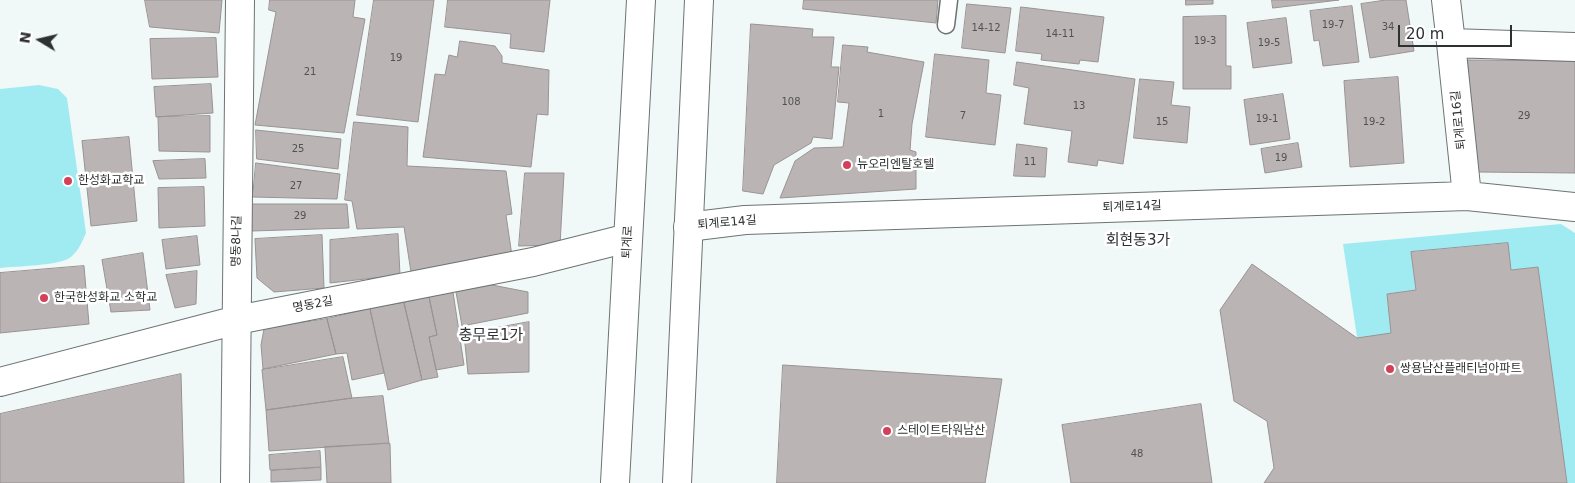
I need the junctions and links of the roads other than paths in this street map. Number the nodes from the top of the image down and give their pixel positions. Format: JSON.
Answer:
{"nodes":[{"id":1,"x":240,"y":0,"type":"edge"},
{"id":2,"x":641,"y":0,"type":"edge"},
{"id":3,"x":699,"y":0,"type":"edge"},
{"id":4,"x":949,"y":0,"type":"edge"},
{"id":5,"x":1446,"y":0,"type":"edge"},
{"id":6,"x":946,"y":26,"type":"dead end"},
{"id":7,"x":1451,"y":44,"type":"junction"},
{"id":8,"x":1575,"y":47,"type":"edge"},
{"id":9,"x":1467,"y":196,"type":"junction"},
{"id":10,"x":1575,"y":206,"type":"edge"},
{"id":11,"x":688,"y":227,"type":"junction"},
{"id":12,"x":628,"y":238,"type":"junction"},
{"id":13,"x":236,"y":320,"type":"junction"},
{"id":14,"x":0,"y":382,"type":"edge"},
{"id":15,"x":235,"y":483,"type":"edge"},
{"id":16,"x":615,"y":483,"type":"edge"},
{"id":17,"x":677,"y":483,"type":"edge"}],
"edges":[{"from":1,"to":13,"type":"street","name":"명동8나길"},
{"from":2,"to":12,"type":"street","name":"퇴계로"},
{"from":3,"to":11,"type":"street"},
{"from":4,"to":6,"type":"lane"},
{"from":5,"to":7,"type":"street","name":"퇴계로16길"},
{"from":7,"to":8,"type":"street"},
{"from":7,"to":9,"type":"street","name":"퇴계로16길"},
{"from":9,"to":10,"type":"street","name":"퇴계로14길"},
{"from":9,"to":11,"type":"street","name":"퇴계로14길"},
{"from":11,"to":17,"type":"street"},
{"from":12,"to":13,"type":"street","name":"명동2길"},
{"from":12,"to":16,"type":"street","name":"퇴계로"},
{"from":13,"to":14,"type":"street","name":"명동2길"},
{"from":13,"to":15,"type":"street","name":"명동8나길"}]}
